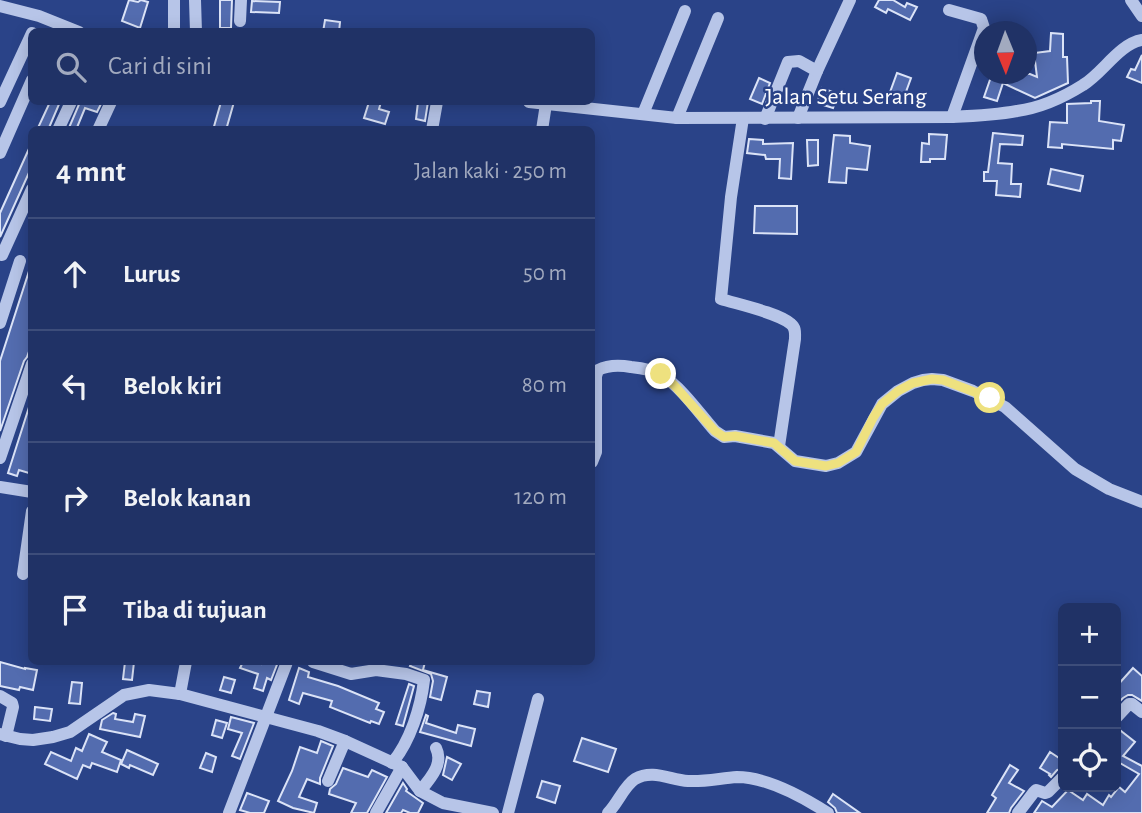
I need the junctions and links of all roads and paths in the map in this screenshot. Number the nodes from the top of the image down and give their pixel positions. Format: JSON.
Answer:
{"nodes":[{"id":1,"x":174,"y":0,"type":"edge"},
{"id":2,"x":195,"y":0,"type":"edge"},
{"id":3,"x":241,"y":0,"type":"edge"},
{"id":4,"x":849,"y":0,"type":"edge"},
{"id":5,"x":1132,"y":0,"type":"edge"},
{"id":6,"x":0,"y":6,"type":"edge"},
{"id":7,"x":685,"y":10,"type":"dead end"},
{"id":8,"x":949,"y":10,"type":"dead end"},
{"id":9,"x":39,"y":16,"type":"junction"},
{"id":10,"x":1142,"y":16,"type":"edge"},
{"id":11,"x":718,"y":18,"type":"dead end"},
{"id":12,"x":240,"y":21,"type":"dead end"},
{"id":13,"x":55,"y":27,"type":"edge"},
{"id":14,"x":34,"y":28,"type":"edge"},
{"id":15,"x":174,"y":28,"type":"edge"},
{"id":16,"x":196,"y":28,"type":"edge"},
{"id":17,"x":1142,"y":40,"type":"edge"},
{"id":18,"x":28,"y":41,"type":"edge"},
{"id":19,"x":817,"y":71,"type":"junction"},
{"id":20,"x":28,"y":89,"type":"edge"},
{"id":21,"x":0,"y":102,"type":"edge"},
{"id":22,"x":70,"y":105,"type":"edge"},
{"id":23,"x":110,"y":105,"type":"edge"},
{"id":24,"x":436,"y":105,"type":"edge"},
{"id":25,"x":546,"y":105,"type":"edge"},
{"id":26,"x":556,"y":105,"type":"edge"},
{"id":27,"x":643,"y":114,"type":"junction"},
{"id":28,"x":952,"y":117,"type":"junction"},
{"id":29,"x":677,"y":118,"type":"junction"},
{"id":30,"x":743,"y":118,"type":"junction"},
{"id":31,"x":765,"y":118,"type":"junction"},
{"id":32,"x":798,"y":118,"type":"junction"},
{"id":33,"x":60,"y":126,"type":"edge"},
{"id":34,"x":101,"y":126,"type":"edge"},
{"id":35,"x":433,"y":126,"type":"edge"},
{"id":36,"x":543,"y":126,"type":"edge"},
{"id":37,"x":0,"y":153,"type":"edge"},
{"id":38,"x":28,"y":198,"type":"edge"},
{"id":39,"x":1,"y":254,"type":"edge"},
{"id":40,"x":26,"y":263,"type":"edge"},
{"id":41,"x":0,"y":323,"type":"edge"},
{"id":42,"x":28,"y":376,"type":"edge"},
{"id":43,"x":779,"y":446,"type":"junction"},
{"id":44,"x":595,"y":454,"type":"edge"},
{"id":45,"x":0,"y":458,"type":"edge"},
{"id":46,"x":0,"y":487,"type":"edge"},
{"id":47,"x":28,"y":491,"type":"edge"},
{"id":48,"x":1142,"y":502,"type":"edge"},
{"id":49,"x":28,"y":540,"type":"edge"},
{"id":50,"x":23,"y":575,"type":"dead end"},
{"id":51,"x":185,"y":665,"type":"edge"},
{"id":52,"x":287,"y":665,"type":"edge"},
{"id":53,"x":327,"y":665,"type":"edge"},
{"id":54,"x":405,"y":668,"type":"edge"},
{"id":55,"x":180,"y":694,"type":"junction"},
{"id":56,"x":0,"y":696,"type":"edge"},
{"id":57,"x":538,"y":699,"type":"dead end"},
{"id":58,"x":1142,"y":712,"type":"edge"},
{"id":59,"x":1121,"y":713,"type":"edge"},
{"id":60,"x":266,"y":717,"type":"junction"},
{"id":61,"x":3,"y":735,"type":"edge"},
{"id":62,"x":345,"y":741,"type":"junction"},
{"id":63,"x":436,"y":748,"type":"dead end"},
{"id":64,"x":397,"y":765,"type":"junction"},
{"id":65,"x":328,"y":781,"type":"dead end"},
{"id":66,"x":1058,"y":782,"type":"edge"},
{"id":67,"x":420,"y":790,"type":"junction"},
{"id":68,"x":229,"y":813,"type":"edge"},
{"id":69,"x":376,"y":813,"type":"edge"},
{"id":70,"x":493,"y":813,"type":"edge"},
{"id":71,"x":508,"y":813,"type":"edge"},
{"id":72,"x":608,"y":813,"type":"edge"},
{"id":73,"x":828,"y":813,"type":"edge"},
{"id":74,"x":1018,"y":813,"type":"edge"}],
"edges":[{"from":1,"to":15,"type":"street"},
{"from":2,"to":16,"type":"street"},
{"from":3,"to":12,"type":"street"},
{"from":4,"to":19,"type":"street"},
{"from":5,"to":10,"type":"street"},
{"from":6,"to":9,"type":"street"},
{"from":7,"to":27,"type":"street"},
{"from":8,"to":28,"type":"street"},
{"from":9,"to":13,"type":"street"},
{"from":9,"to":14,"type":"street"},
{"from":11,"to":29,"type":"street"},
{"from":17,"to":28,"type":"street","name":"Jalan Setu Serang"},
{"from":18,"to":21,"type":"street"},
{"from":19,"to":31,"type":"street"},
{"from":19,"to":32,"type":"street"},
{"from":20,"to":37,"type":"street"},
{"from":22,"to":33,"type":"street"},
{"from":23,"to":34,"type":"street"},
{"from":24,"to":35,"type":"street"},
{"from":25,"to":36,"type":"street"},
{"from":26,"to":27,"type":"street","name":"Jalan Setu Serang"},
{"from":27,"to":29,"type":"street","name":"Jalan Setu Serang"},
{"from":28,"to":32,"type":"street","name":"Jalan Setu Serang"},
{"from":29,"to":30,"type":"street","name":"Jalan Setu Serang"},
{"from":30,"to":31,"type":"street","name":"Jalan Setu Serang"},
{"from":30,"to":43,"type":"street"},
{"from":31,"to":32,"type":"street","name":"Jalan Setu Serang"},
{"from":38,"to":39,"type":"street"},
{"from":39,"to":40,"type":"street"},
{"from":40,"to":41,"type":"street"},
{"from":42,"to":45,"type":"street"},
{"from":43,"to":44,"type":"street"},
{"from":43,"to":48,"type":"street"},
{"from":46,"to":47,"type":"street"},
{"from":49,"to":50,"type":"street"},
{"from":51,"to":55,"type":"street"},
{"from":52,"to":60,"type":"street"},
{"from":53,"to":54,"type":"street"},
{"from":54,"to":64,"type":"street"},
{"from":55,"to":60,"type":"street"},
{"from":55,"to":61,"type":"street"},
{"from":56,"to":61,"type":"street"},
{"from":57,"to":71,"type":"street"},
{"from":58,"to":59,"type":"street"},
{"from":60,"to":62,"type":"street"},
{"from":60,"to":68,"type":"street"},
{"from":62,"to":64,"type":"street"},
{"from":62,"to":65,"type":"street"},
{"from":63,"to":67,"type":"street"},
{"from":64,"to":67,"type":"street"},
{"from":64,"to":69,"type":"street"},
{"from":66,"to":74,"type":"street"},
{"from":67,"to":70,"type":"street"},
{"from":72,"to":73,"type":"street"}]}
